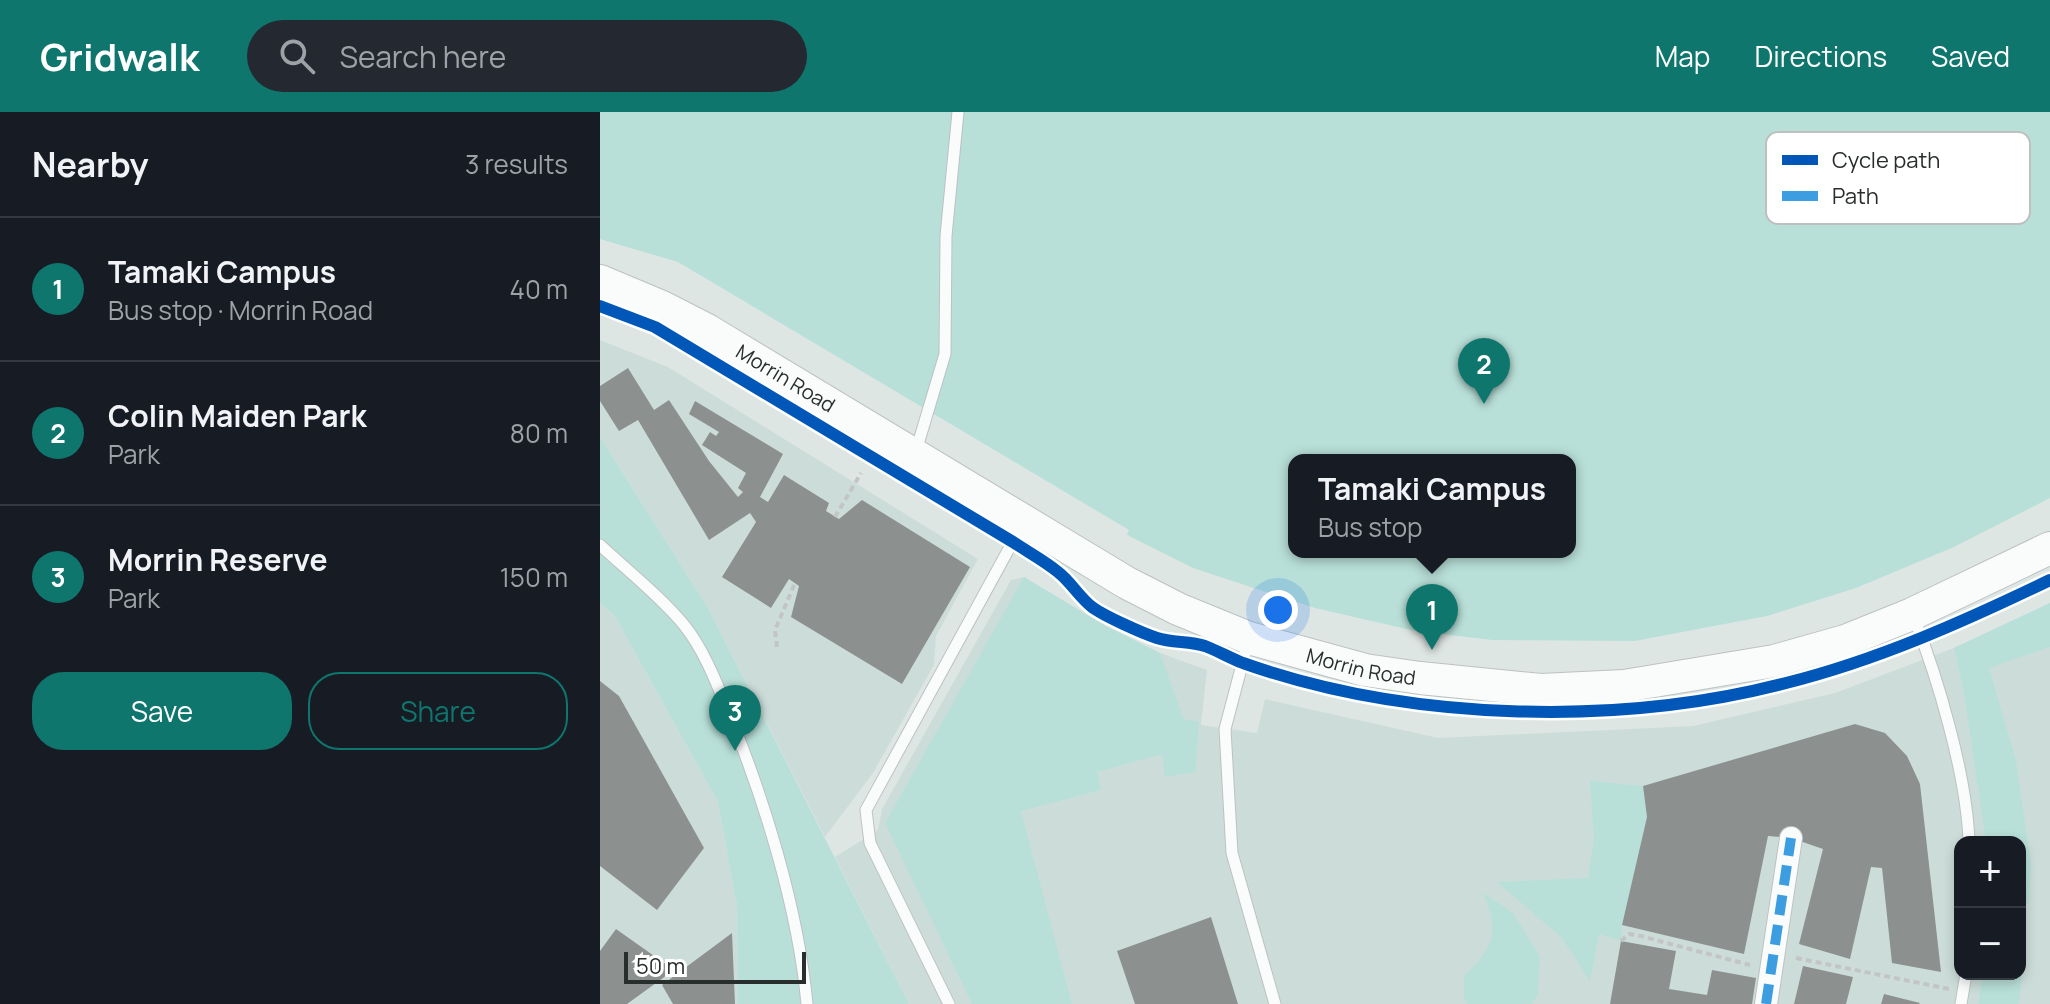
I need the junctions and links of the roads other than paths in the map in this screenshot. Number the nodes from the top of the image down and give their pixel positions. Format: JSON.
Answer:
{"nodes":[{"id":1,"x":958,"y":112,"type":"edge"},
{"id":2,"x":600,"y":281,"type":"edge"},
{"id":3,"x":915,"y":456,"type":"junction"},
{"id":4,"x":1024,"y":522,"type":"junction"},
{"id":5,"x":600,"y":545,"type":"edge"},
{"id":6,"x":2050,"y":548,"type":"edge"},
{"id":7,"x":1912,"y":614,"type":"junction"},
{"id":8,"x":1249,"y":638,"type":"junction"},
{"id":9,"x":1968,"y":836,"type":"edge"},
{"id":10,"x":1791,"y":838,"type":"dead end"},
{"id":11,"x":807,"y":1004,"type":"edge"},
{"id":12,"x":949,"y":1004,"type":"edge"},
{"id":13,"x":1275,"y":1004,"type":"edge"},
{"id":14,"x":1766,"y":1004,"type":"edge"}],
"edges":[{"from":1,"to":3,"type":"lane"},
{"from":2,"to":3,"type":"main road","name":"Morrin Road"},
{"from":3,"to":4,"type":"main road","name":"Morrin Road"},
{"from":4,"to":8,"type":"main road","name":"Morrin Road"},
{"from":4,"to":12,"type":"lane"},
{"from":5,"to":11,"type":"lane"},
{"from":6,"to":7,"type":"main road","name":"Morrin Road"},
{"from":7,"to":8,"type":"main road","name":"Morrin Road"},
{"from":7,"to":9,"type":"lane"},
{"from":8,"to":13,"type":"lane"},
{"from":10,"to":14,"type":"street"}]}
